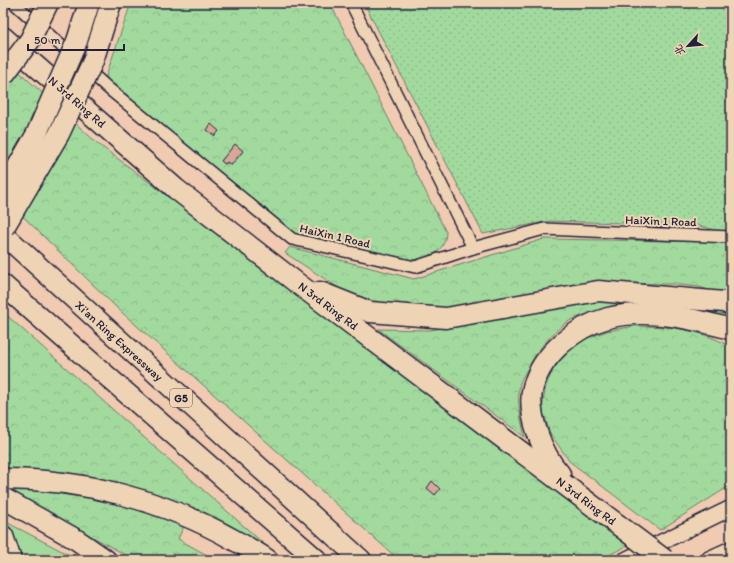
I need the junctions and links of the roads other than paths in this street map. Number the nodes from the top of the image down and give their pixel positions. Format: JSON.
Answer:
{"nodes":[{"id":1,"x":14,"y":3,"type":"edge"},
{"id":2,"x":48,"y":3,"type":"edge"},
{"id":3,"x":89,"y":3,"type":"edge"},
{"id":4,"x":112,"y":3,"type":"edge"},
{"id":5,"x":351,"y":3,"type":"edge"},
{"id":6,"x":3,"y":37,"type":"edge"},
{"id":7,"x":3,"y":76,"type":"edge"},
{"id":8,"x":3,"y":192,"type":"edge"},
{"id":9,"x":3,"y":229,"type":"edge"},
{"id":10,"x":3,"y":234,"type":"edge"},
{"id":11,"x":731,"y":237,"type":"edge"},
{"id":12,"x":472,"y":248,"type":"junction"},
{"id":13,"x":297,"y":283,"type":"junction"},
{"id":14,"x":3,"y":285,"type":"edge"},
{"id":15,"x":731,"y":305,"type":"edge"},
{"id":16,"x":731,"y":330,"type":"edge"},
{"id":17,"x":3,"y":480,"type":"edge"},
{"id":18,"x":3,"y":498,"type":"edge"},
{"id":19,"x":585,"y":500,"type":"junction"},
{"id":20,"x":731,"y":508,"type":"edge"},
{"id":21,"x":3,"y":536,"type":"edge"},
{"id":22,"x":731,"y":550,"type":"edge"},
{"id":23,"x":11,"y":560,"type":"edge"},
{"id":24,"x":106,"y":560,"type":"edge"},
{"id":25,"x":268,"y":560,"type":"edge"},
{"id":26,"x":317,"y":560,"type":"edge"},
{"id":27,"x":361,"y":560,"type":"edge"},
{"id":28,"x":625,"y":560,"type":"edge"},
{"id":29,"x":665,"y":560,"type":"edge"},
{"id":30,"x":709,"y":560,"type":"edge"}],
"edges":[{"from":1,"to":12,"type":"street","name":"HaiXin 1 Road"},
{"from":2,"to":7,"type":"highway","bridge":true},
{"from":3,"to":8,"type":"highway","bridge":true},
{"from":4,"to":9,"type":"highway","bridge":true},
{"from":5,"to":12,"type":"street"},
{"from":6,"to":13,"type":"highway","name":"N 3rd Ring Rd"},
{"from":10,"to":27,"type":"highway","name":"Xi'an Ring Expressway","number":"G5"},
{"from":11,"to":12,"type":"street","name":"HaiXin 1 Road"},
{"from":13,"to":15,"type":"highway"},
{"from":13,"to":19,"type":"highway","name":"N 3rd Ring Rd"},
{"from":14,"to":26,"type":"highway"},
{"from":16,"to":19,"type":"highway"},
{"from":17,"to":25,"type":"highway"},
{"from":18,"to":24,"type":"highway"},
{"from":19,"to":29,"type":"highway","name":"N 3rd Ring Rd","bridge":true},
{"from":20,"to":28,"type":"main road"},
{"from":21,"to":23,"type":"highway"},
{"from":22,"to":30,"type":"main road"}]}
